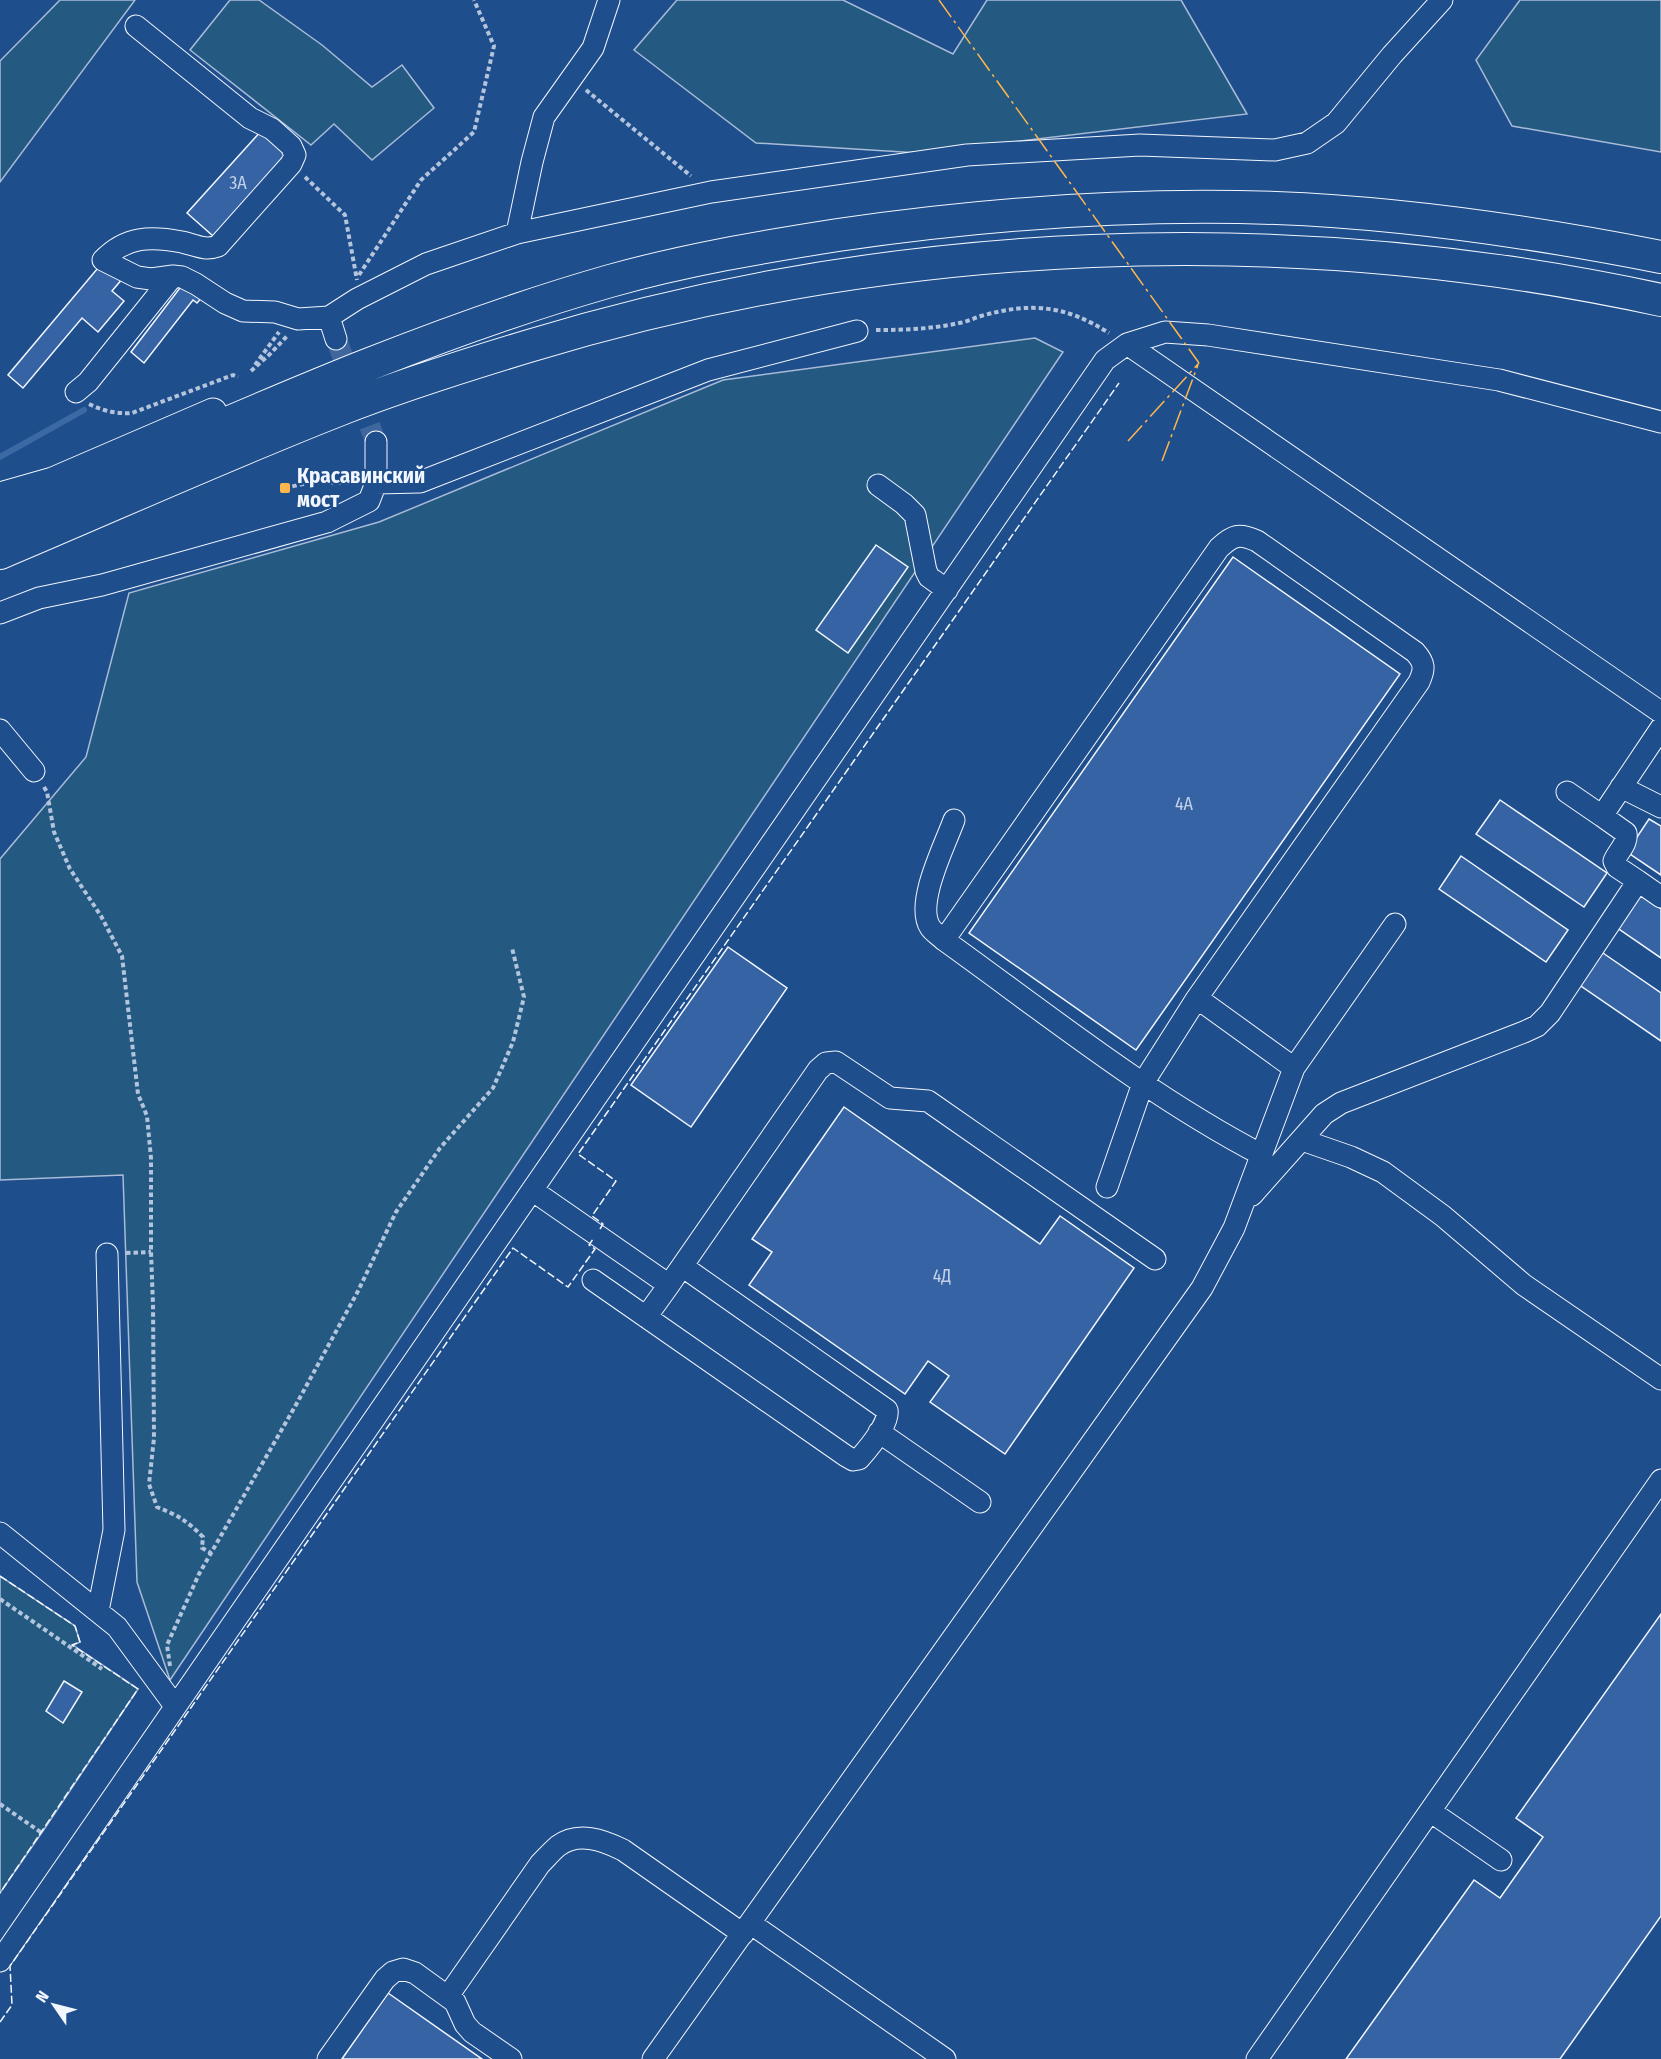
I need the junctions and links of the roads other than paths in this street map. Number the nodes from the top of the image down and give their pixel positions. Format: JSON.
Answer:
{"nodes":[{"id":1,"x":609,"y":0,"type":"edge"},
{"id":2,"x":1442,"y":0,"type":"edge"},
{"id":3,"x":136,"y":26,"type":"dead end"},
{"id":4,"x":517,"y":233,"type":"junction"},
{"id":5,"x":1661,"y":257,"type":"edge"},
{"id":6,"x":173,"y":276,"type":"junction"},
{"id":7,"x":1661,"y":300,"type":"edge"},
{"id":8,"x":309,"y":317,"type":"junction"},
{"id":9,"x":857,"y":331,"type":"road end"},
{"id":10,"x":457,"y":332,"type":"junction"},
{"id":11,"x":336,"y":339,"type":"tunnel mouth"},
{"id":12,"x":1127,"y":344,"type":"junction"},
{"id":13,"x":76,"y":392,"type":"road end"},
{"id":14,"x":1661,"y":422,"type":"edge"},
{"id":15,"x":153,"y":438,"type":"junction"},
{"id":16,"x":376,"y":442,"type":"tunnel mouth"},
{"id":17,"x":376,"y":483,"type":"junction"},
{"id":18,"x":878,"y":485,"type":"dead end"},
{"id":19,"x":72,"y":490,"type":"junction"},
{"id":20,"x":0,"y":496,"type":"edge"},
{"id":21,"x":0,"y":520,"type":"edge"},
{"id":22,"x":0,"y":555,"type":"edge"},
{"id":23,"x":947,"y":590,"type":"junction"},
{"id":24,"x":0,"y":613,"type":"edge"},
{"id":25,"x":1660,"y":720,"type":"edge"},
{"id":26,"x":0,"y":730,"type":"edge"},
{"id":27,"x":34,"y":771,"type":"road end"},
{"id":28,"x":1622,"y":787,"type":"junction"},
{"id":29,"x":1567,"y":792,"type":"dead end"},
{"id":30,"x":1661,"y":807,"type":"edge"},
{"id":31,"x":1602,"y":816,"type":"junction"},
{"id":32,"x":954,"y":820,"type":"dead end"},
{"id":33,"x":1638,"y":881,"type":"junction"},
{"id":34,"x":1661,"y":897,"type":"edge"},
{"id":35,"x":1395,"y":924,"type":"dead end"},
{"id":36,"x":944,"y":940,"type":"junction"},
{"id":37,"x":1197,"y":998,"type":"junction"},
{"id":38,"x":1294,"y":1068,"type":"junction"},
{"id":39,"x":1143,"y":1083,"type":"junction"},
{"id":40,"x":1302,"y":1140,"type":"junction"},
{"id":41,"x":1262,"y":1155,"type":"junction"},
{"id":42,"x":1107,"y":1187,"type":"dead end"},
{"id":43,"x":532,"y":1190,"type":"junction"},
{"id":44,"x":1243,"y":1205,"type":"junction"},
{"id":45,"x":107,"y":1254,"type":"road end"},
{"id":46,"x":1155,"y":1259,"type":"dead end"},
{"id":47,"x":682,"y":1266,"type":"junction"},
{"id":48,"x":593,"y":1280,"type":"dead end"},
{"id":49,"x":669,"y":1285,"type":"junction"},
{"id":50,"x":646,"y":1317,"type":"junction"},
{"id":51,"x":1661,"y":1379,"type":"edge"},
{"id":52,"x":879,"y":1432,"type":"junction"},
{"id":53,"x":1661,"y":1480,"type":"edge"},
{"id":54,"x":980,"y":1502,"type":"dead end"},
{"id":55,"x":0,"y":1533,"type":"edge"},
{"id":56,"x":98,"y":1611,"type":"junction"},
{"id":57,"x":175,"y":1707,"type":"junction"},
{"id":58,"x":1430,"y":1811,"type":"junction"},
{"id":59,"x":1501,"y":1860,"type":"dead end"},
{"id":60,"x":746,"y":1928,"type":"junction"},
{"id":61,"x":0,"y":1961,"type":"edge"},
{"id":62,"x":448,"y":1996,"type":"junction"},
{"id":63,"x":328,"y":2059,"type":"edge"},
{"id":64,"x":511,"y":2059,"type":"edge"},
{"id":65,"x":653,"y":2059,"type":"edge"},
{"id":66,"x":945,"y":2059,"type":"edge"},
{"id":67,"x":1257,"y":2059,"type":"edge"}],
"edges":[{"from":1,"to":4,"type":"street"},
{"from":2,"to":4,"type":"street"},
{"from":3,"to":6,"type":"street"},
{"from":4,"to":8,"type":"street"},
{"from":5,"to":10,"type":"highway"},
{"from":6,"to":8,"type":"street"},
{"from":6,"to":13,"type":"street"},
{"from":7,"to":22,"type":"highway"},
{"from":8,"to":11,"type":"street"},
{"from":9,"to":17,"type":"street"},
{"from":10,"to":15,"type":"main road"},
{"from":10,"to":19,"type":"highway"},
{"from":12,"to":14,"type":"street"},
{"from":12,"to":23,"type":"street"},
{"from":12,"to":25,"type":"street"},
{"from":15,"to":19,"type":"main road"},
{"from":15,"to":20,"type":"main road"},
{"from":16,"to":17,"type":"street"},
{"from":17,"to":24,"type":"street"},
{"from":18,"to":23,"type":"street"},
{"from":19,"to":21,"type":"highway"},
{"from":23,"to":43,"type":"street"},
{"from":25,"to":28,"type":"street"},
{"from":26,"to":27,"type":"street"},
{"from":28,"to":30,"type":"street"},
{"from":28,"to":31,"type":"street"},
{"from":29,"to":31,"type":"street"},
{"from":31,"to":33,"type":"street"},
{"from":32,"to":36,"type":"street"},
{"from":33,"to":34,"type":"street"},
{"from":33,"to":40,"type":"street"},
{"from":35,"to":38,"type":"street"},
{"from":36,"to":37,"type":"street"},
{"from":36,"to":39,"type":"street"},
{"from":37,"to":38,"type":"street"},
{"from":37,"to":39,"type":"street"},
{"from":38,"to":41,"type":"street"},
{"from":39,"to":41,"type":"street"},
{"from":39,"to":42,"type":"street"},
{"from":40,"to":44,"type":"street"},
{"from":40,"to":51,"type":"street"},
{"from":41,"to":44,"type":"street"},
{"from":43,"to":49,"type":"street"},
{"from":43,"to":57,"type":"street"},
{"from":44,"to":60,"type":"street"},
{"from":45,"to":56,"type":"street"},
{"from":46,"to":47,"type":"street"},
{"from":47,"to":49,"type":"street"},
{"from":47,"to":52,"type":"street"},
{"from":48,"to":50,"type":"street"},
{"from":49,"to":50,"type":"street"},
{"from":50,"to":52,"type":"street"},
{"from":52,"to":54,"type":"street"},
{"from":53,"to":58,"type":"street"},
{"from":55,"to":56,"type":"street"},
{"from":56,"to":57,"type":"street"},
{"from":57,"to":61,"type":"street"},
{"from":58,"to":59,"type":"street"},
{"from":58,"to":67,"type":"street"},
{"from":60,"to":62,"type":"street"},
{"from":60,"to":65,"type":"street"},
{"from":60,"to":66,"type":"street"},
{"from":62,"to":63,"type":"street"},
{"from":62,"to":64,"type":"street"}]}
